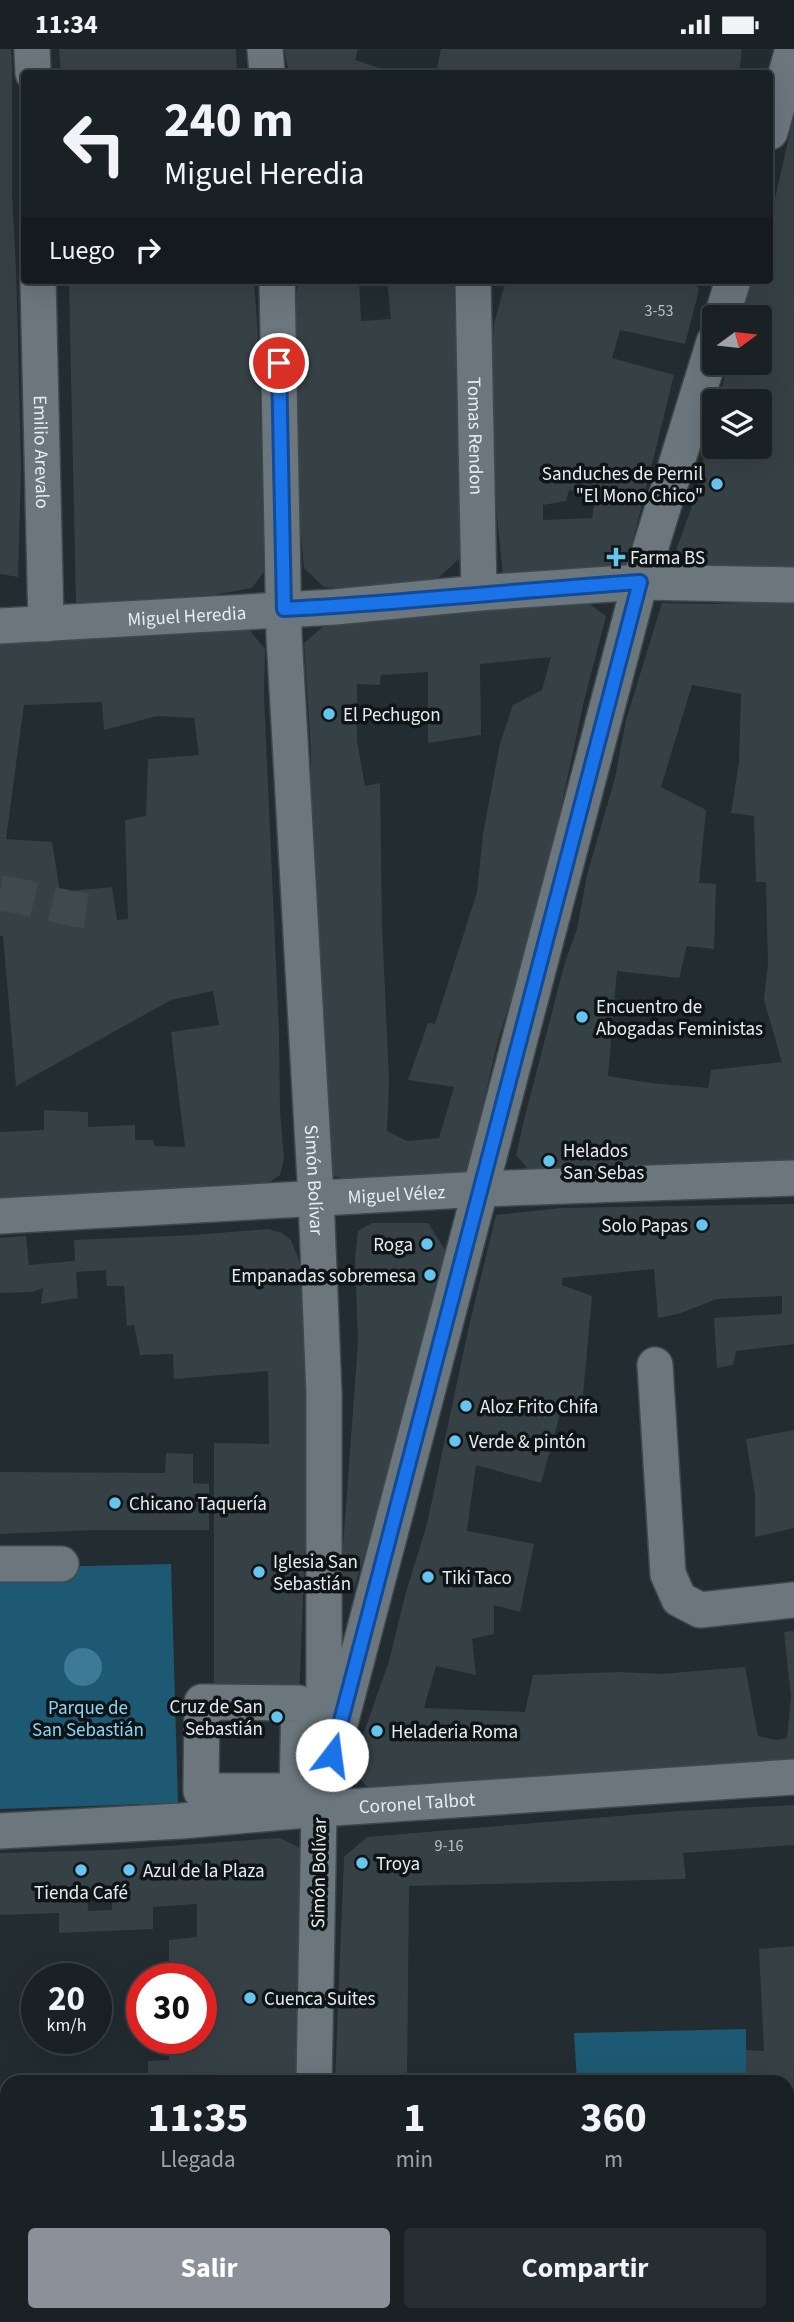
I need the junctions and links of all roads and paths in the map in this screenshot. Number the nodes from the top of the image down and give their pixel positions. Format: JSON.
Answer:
{"nodes":[{"id":1,"x":32,"y":49,"type":"edge"},
{"id":2,"x":265,"y":49,"type":"edge"},
{"id":3,"x":793,"y":49,"type":"edge"},
{"id":4,"x":33,"y":70,"type":"edge"},
{"id":5,"x":267,"y":70,"type":"edge"},
{"id":6,"x":773,"y":121,"type":"edge"},
{"id":7,"x":38,"y":284,"type":"edge"},
{"id":8,"x":277,"y":284,"type":"edge"},
{"id":9,"x":473,"y":284,"type":"edge"},
{"id":10,"x":732,"y":284,"type":"edge"},
{"id":11,"x":726,"y":305,"type":"edge"},
{"id":12,"x":704,"y":375,"type":"edge"},
{"id":13,"x":640,"y":582,"type":"junction"},
{"id":14,"x":794,"y":585,"type":"edge"},
{"id":15,"x":479,"y":593,"type":"junction"},
{"id":16,"x":284,"y":609,"type":"junction"},
{"id":17,"x":46,"y":624,"type":"junction"},
{"id":18,"x":0,"y":626,"type":"edge"},
{"id":19,"x":794,"y":1178,"type":"edge"},
{"id":20,"x":482,"y":1189,"type":"junction"},
{"id":21,"x":316,"y":1198,"type":"junction"},
{"id":22,"x":0,"y":1216,"type":"edge"},
{"id":23,"x":655,"y":1365,"type":"dead end"},
{"id":24,"x":0,"y":1564,"type":"edge"},
{"id":25,"x":61,"y":1564,"type":"dead end"},
{"id":26,"x":794,"y":1600,"type":"edge"},
{"id":27,"x":794,"y":1777,"type":"edge"},
{"id":28,"x":322,"y":1796,"type":"junction"},
{"id":29,"x":0,"y":1831,"type":"edge"},
{"id":30,"x":314,"y":2075,"type":"edge"}],
"edges":[{"from":1,"to":4,"type":"street"},
{"from":2,"to":5,"type":"street"},
{"from":3,"to":6,"type":"street"},
{"from":7,"to":17,"type":"street","name":"Emilio Arevalo"},
{"from":8,"to":16,"type":"street","name":"Simón Bolívar"},
{"from":9,"to":15,"type":"street","name":"Tomas Rendon"},
{"from":10,"to":11,"type":"street"},
{"from":12,"to":13,"type":"street"},
{"from":13,"to":14,"type":"street","name":"Miguel Heredia"},
{"from":13,"to":15,"type":"street","name":"Miguel Heredia"},
{"from":13,"to":20,"type":"street"},
{"from":15,"to":16,"type":"street","name":"Miguel Heredia"},
{"from":16,"to":17,"type":"street","name":"Miguel Heredia"},
{"from":16,"to":21,"type":"street","name":"Simón Bolívar"},
{"from":17,"to":18,"type":"street","name":"Miguel Heredia"},
{"from":19,"to":20,"type":"street","name":"Miguel Vélez"},
{"from":20,"to":21,"type":"street","name":"Miguel Vélez"},
{"from":20,"to":28,"type":"street"},
{"from":21,"to":22,"type":"street","name":"Miguel Vélez"},
{"from":21,"to":28,"type":"street","name":"Simón Bolívar"},
{"from":23,"to":26,"type":"street"},
{"from":24,"to":25,"type":"street"},
{"from":27,"to":28,"type":"street","name":"Coronel Talbot"},
{"from":28,"to":29,"type":"street","name":"Coronel Talbot"},
{"from":28,"to":30,"type":"street","name":"Simón Bolívar"}]}
